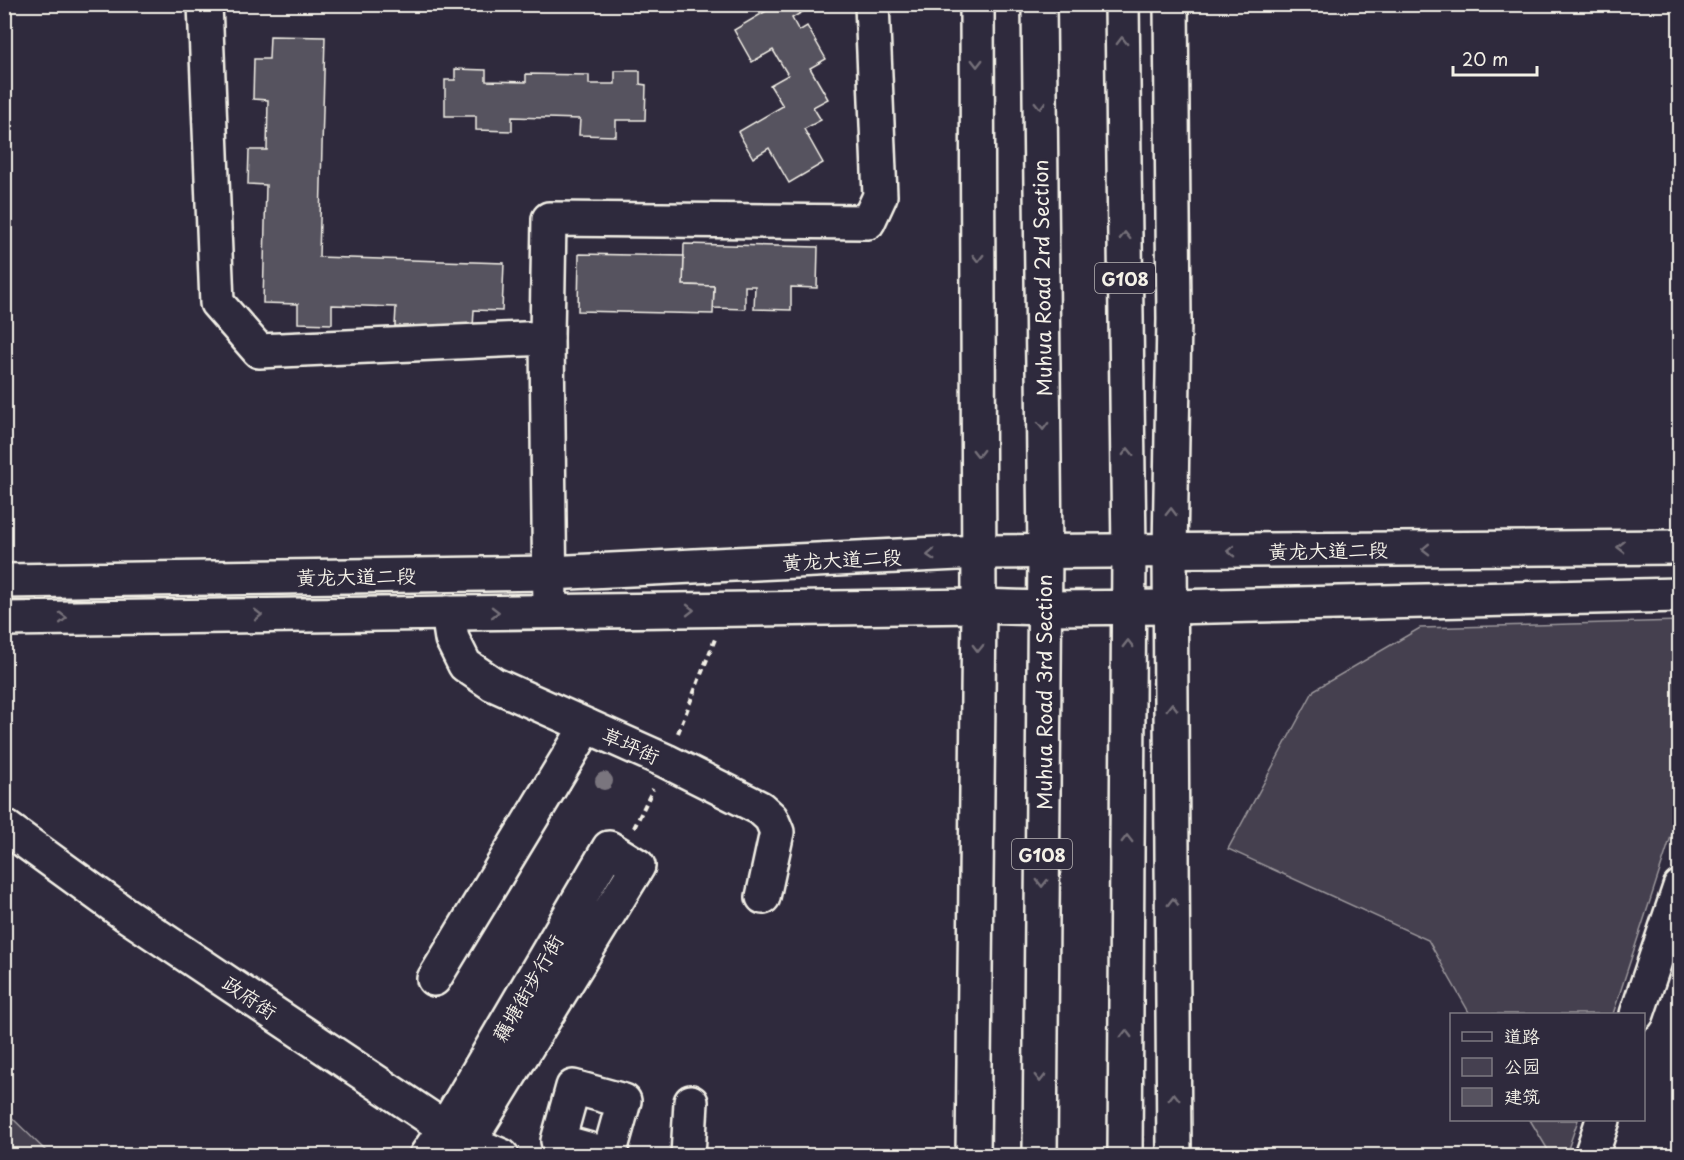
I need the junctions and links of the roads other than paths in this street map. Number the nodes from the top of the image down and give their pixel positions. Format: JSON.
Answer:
{"nodes":[{"id":1,"x":206,"y":4,"type":"edge"},
{"id":2,"x":872,"y":4,"type":"edge"},
{"id":3,"x":977,"y":4,"type":"edge"},
{"id":4,"x":1039,"y":4,"type":"edge"},
{"id":5,"x":1122,"y":4,"type":"edge"},
{"id":6,"x":1171,"y":4,"type":"edge"},
{"id":7,"x":547,"y":339,"type":"junction"},
{"id":8,"x":1680,"y":547,"type":"edge"},
{"id":9,"x":979,"y":552,"type":"junction"},
{"id":10,"x":1045,"y":552,"type":"junction"},
{"id":11,"x":1129,"y":552,"type":"junction"},
{"id":12,"x":1170,"y":552,"type":"junction"},
{"id":13,"x":550,"y":573,"type":"junction"},
{"id":14,"x":4,"y":581,"type":"edge"},
{"id":15,"x":1680,"y":595,"type":"edge"},
{"id":16,"x":979,"y":606,"type":"junction"},
{"id":17,"x":1128,"y":606,"type":"junction"},
{"id":18,"x":1171,"y":607,"type":"junction"},
{"id":19,"x":1044,"y":608,"type":"junction"},
{"id":20,"x":550,"y":611,"type":"junction"},
{"id":21,"x":448,"y":613,"type":"junction"},
{"id":22,"x":4,"y":619,"type":"edge"},
{"id":23,"x":587,"y":726,"type":"junction"},
{"id":24,"x":4,"y":826,"type":"edge"},
{"id":25,"x":1680,"y":887,"type":"edge"},
{"id":26,"x":763,"y":897,"type":"dead end"},
{"id":27,"x":434,"y":980,"type":"dead end"},
{"id":28,"x":1637,"y":1013,"type":"edge"},
{"id":29,"x":691,"y":1102,"type":"dead end"},
{"id":30,"x":1602,"y":1121,"type":"edge"},
{"id":31,"x":458,"y":1142,"type":"edge"},
{"id":32,"x":426,"y":1155,"type":"edge"},
{"id":33,"x":502,"y":1155,"type":"edge"},
{"id":34,"x":688,"y":1155,"type":"edge"},
{"id":35,"x":973,"y":1155,"type":"edge"},
{"id":36,"x":1040,"y":1155,"type":"edge"},
{"id":37,"x":1125,"y":1155,"type":"edge"},
{"id":38,"x":1174,"y":1155,"type":"edge"},
{"id":39,"x":1591,"y":1155,"type":"edge"}],
"edges":[{"from":1,"to":7,"type":"main road"},
{"from":2,"to":7,"type":"main road"},
{"from":3,"to":9,"type":"main road","one_way":true},
{"from":4,"to":10,"type":"main road","name":"Muhua Road 2rd Section","number":"G108","one_way":true},
{"from":11,"to":5,"type":"main road","number":"G108","one_way":true},
{"from":12,"to":6,"type":"main road","one_way":true},
{"from":7,"to":13,"type":"main road"},
{"from":8,"to":12,"type":"main road","name":"黄龙大道二段","one_way":true},
{"from":9,"to":10,"type":"main road","name":"黄龙大道二段"},
{"from":9,"to":13,"type":"main road","name":"黄龙大道二段","one_way":true},
{"from":9,"to":16,"type":"main road"},
{"from":10,"to":11,"type":"main road","name":"黄龙大道二段"},
{"from":10,"to":19,"type":"main road","name":"Muhua Road 3rd Section","number":"G108"},
{"from":11,"to":12,"type":"main road","name":"黄龙大道二段"},
{"from":11,"to":17,"type":"main road","number":"G108"},
{"from":12,"to":18,"type":"main road"},
{"from":13,"to":14,"type":"main road","name":"黄龙大道二段"},
{"from":13,"to":20,"type":"main road"},
{"from":15,"to":18,"type":"main road","name":"黄龙大道二段"},
{"from":16,"to":19,"type":"main road","name":"黄龙大道二段"},
{"from":20,"to":16,"type":"main road","name":"黄龙大道二段","one_way":true},
{"from":16,"to":35,"type":"main road","one_way":true},
{"from":17,"to":18,"type":"main road","name":"黄龙大道二段"},
{"from":17,"to":19,"type":"main road","name":"黄龙大道二段"},
{"from":37,"to":17,"type":"main road","number":"G108","one_way":true},
{"from":38,"to":18,"type":"main road","one_way":true},
{"from":19,"to":36,"type":"main road","name":"Muhua Road 3rd Section","number":"G108","one_way":true},
{"from":21,"to":20,"type":"main road","name":"黄龙大道二段","one_way":true},
{"from":22,"to":21,"type":"main road","name":"黄龙大道二段","one_way":true},
{"from":21,"to":23,"type":"main road","name":"草坪街"},
{"from":23,"to":26,"type":"main road","name":"草坪街"},
{"from":23,"to":27,"type":"main road"},
{"from":24,"to":31,"type":"main road","name":"政府街"},
{"from":25,"to":28,"type":"main road"},
{"from":29,"to":34,"type":"main road"},
{"from":30,"to":39,"type":"main road"},
{"from":31,"to":31,"type":"main road","name":"藕塘街步行街"},
{"from":31,"to":32,"type":"main road"},
{"from":31,"to":33,"type":"main road","name":"政府街"}]}
